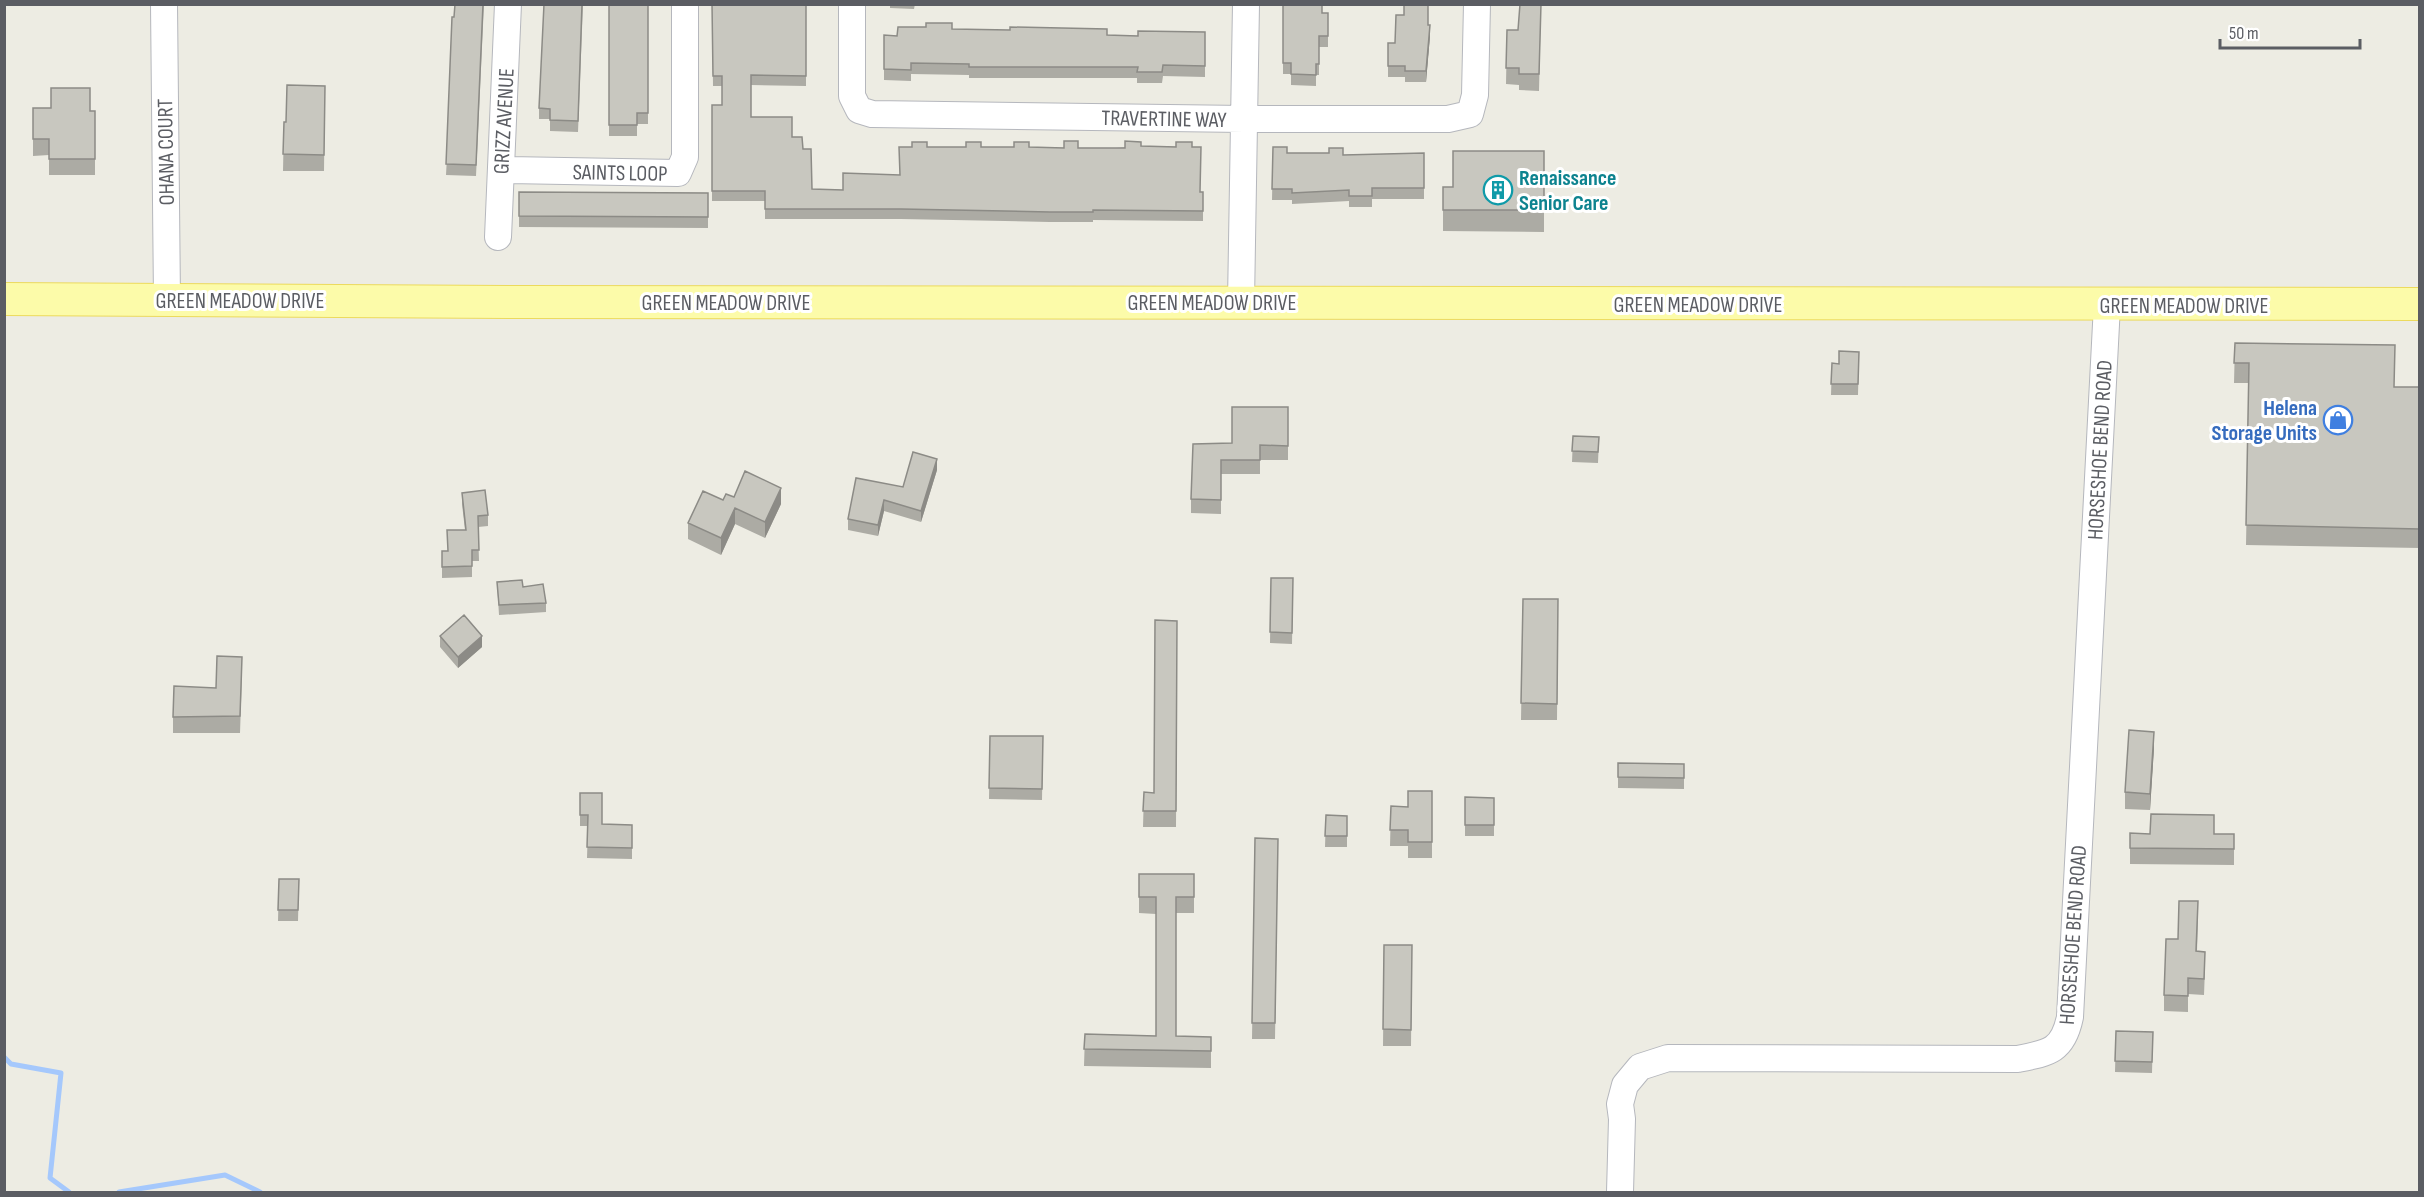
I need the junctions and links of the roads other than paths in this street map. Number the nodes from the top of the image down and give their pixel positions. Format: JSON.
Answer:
{"nodes":[{"id":1,"x":164,"y":4,"type":"edge"},
{"id":2,"x":508,"y":4,"type":"edge"},
{"id":3,"x":685,"y":4,"type":"edge"},
{"id":4,"x":852,"y":4,"type":"edge"},
{"id":5,"x":1246,"y":4,"type":"edge"},
{"id":6,"x":1477,"y":4,"type":"edge"},
{"id":7,"x":1244,"y":119,"type":"junction"},
{"id":8,"x":501,"y":170,"type":"junction"},
{"id":9,"x":498,"y":237,"type":"dead end"},
{"id":10,"x":4,"y":299,"type":"edge"},
{"id":11,"x":167,"y":300,"type":"junction"},
{"id":12,"x":1241,"y":302,"type":"junction"},
{"id":13,"x":2420,"y":304,"type":"edge"},
{"id":14,"x":2107,"y":305,"type":"junction"},
{"id":15,"x":1620,"y":1192,"type":"edge"}],
"edges":[{"from":1,"to":11,"type":"street","name":"OHANA COURT"},
{"from":2,"to":8,"type":"street","name":"GRIZZ AVENUE"},
{"from":3,"to":8,"type":"street","name":"SAINTS LOOP"},
{"from":4,"to":7,"type":"street","name":"TRAVERTINE WAY"},
{"from":5,"to":7,"type":"street"},
{"from":6,"to":7,"type":"street","name":"TRAVERTINE WAY"},
{"from":7,"to":12,"type":"street"},
{"from":8,"to":9,"type":"street","name":"GRIZZ AVENUE"},
{"from":10,"to":11,"type":"main road","name":"GREEN MEADOW DRIVE"},
{"from":11,"to":12,"type":"main road","name":"GREEN MEADOW DRIVE"},
{"from":12,"to":14,"type":"main road","name":"GREEN MEADOW DRIVE"},
{"from":13,"to":14,"type":"main road","name":"GREEN MEADOW DRIVE"},
{"from":14,"to":15,"type":"street","name":"HORSESHOE BEND ROAD"}]}
